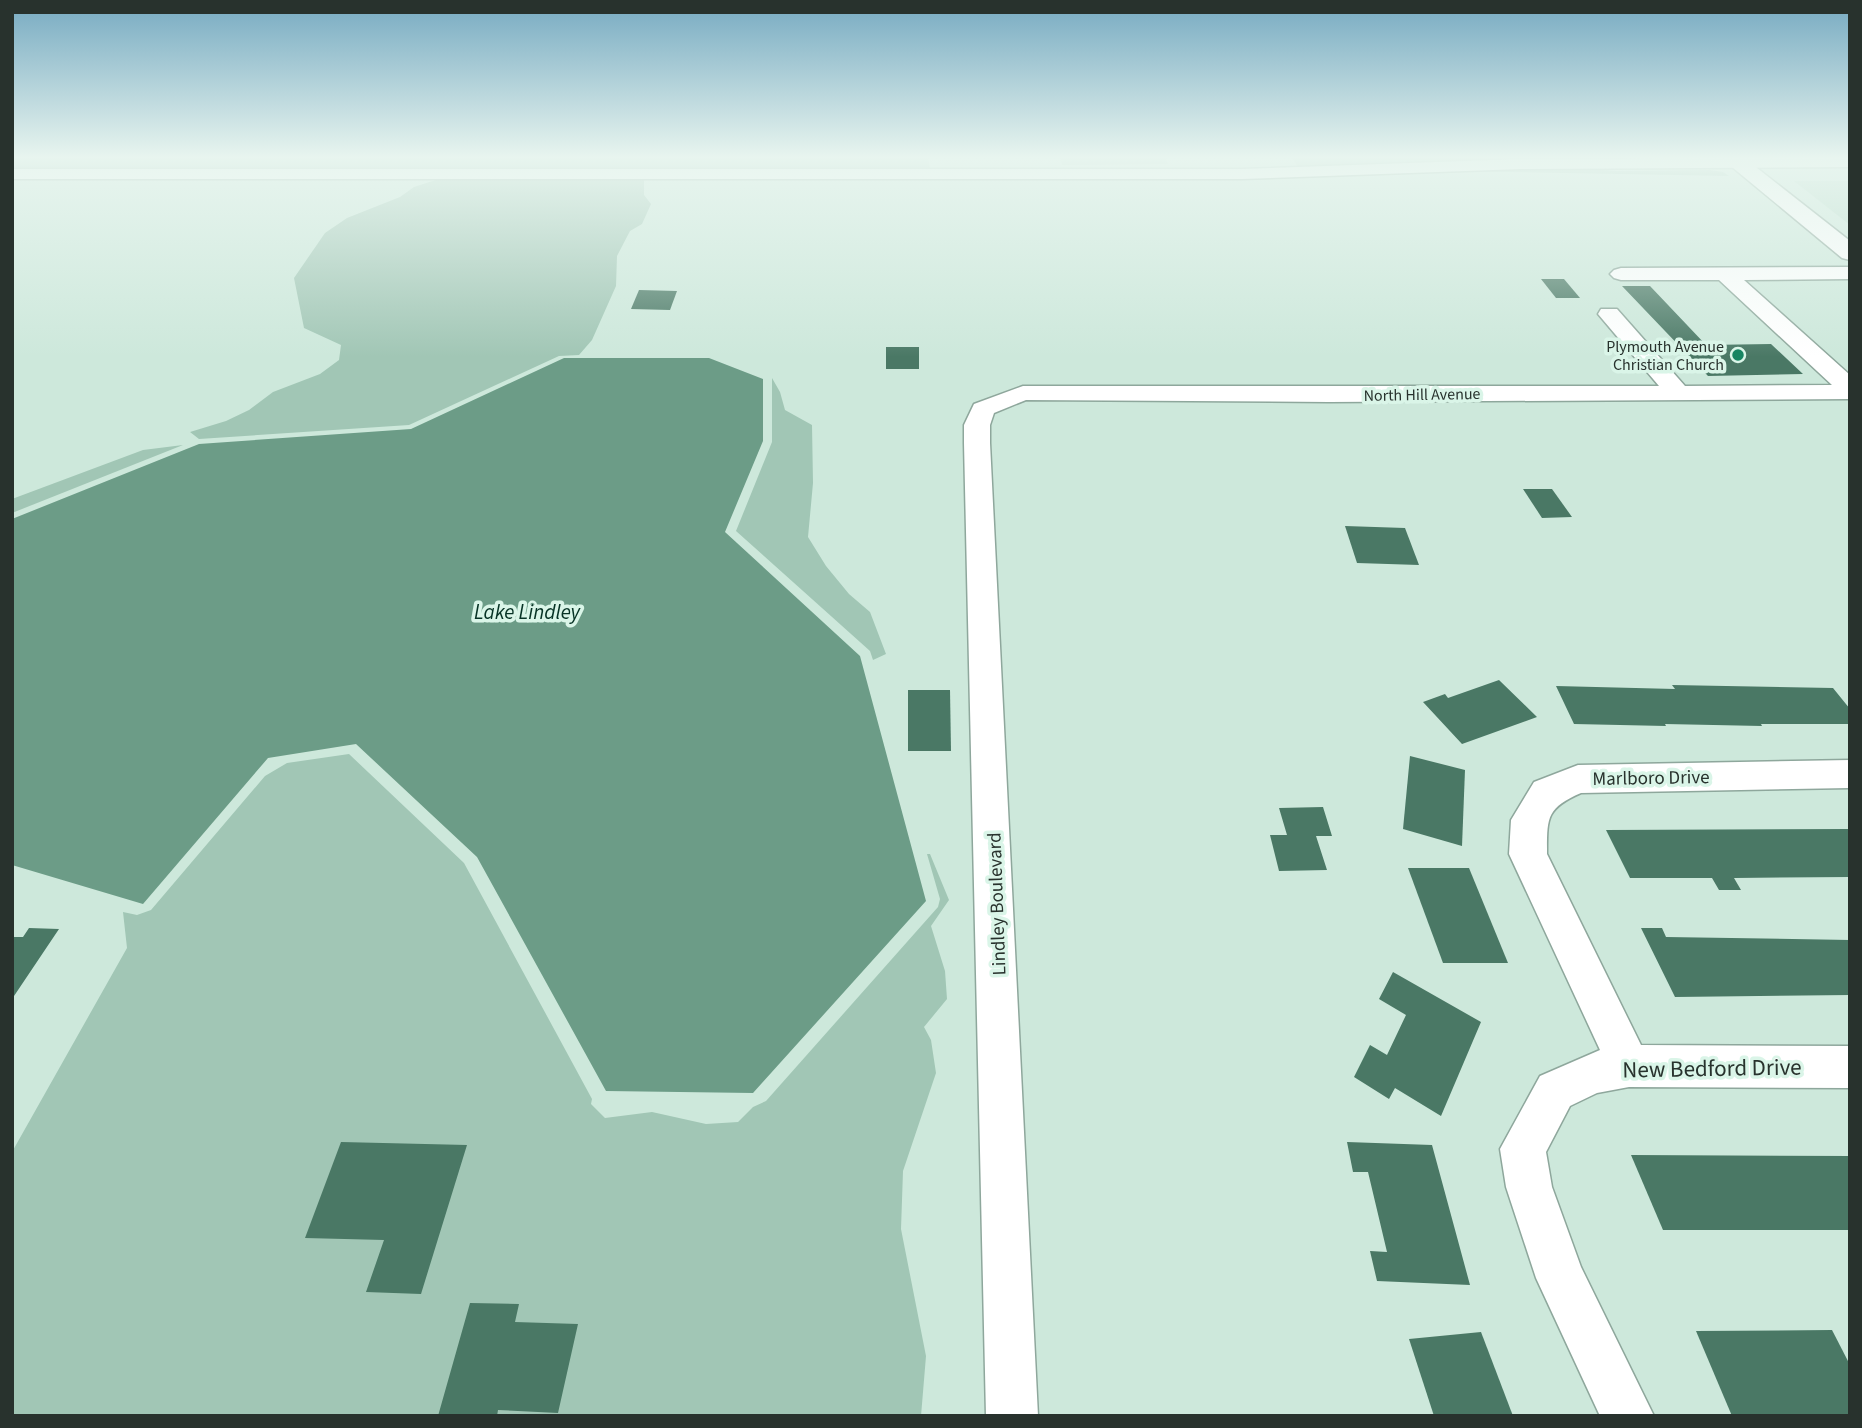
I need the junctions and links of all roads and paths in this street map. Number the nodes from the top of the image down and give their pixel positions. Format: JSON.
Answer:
{"nodes":[{"id":1,"x":1813,"y":224,"type":"edge"},
{"id":2,"x":1850,"y":253,"type":"edge"},
{"id":3,"x":1850,"y":273,"type":"edge"},
{"id":4,"x":1621,"y":274,"type":"dead end"},
{"id":5,"x":1726,"y":275,"type":"junction"},
{"id":6,"x":1609,"y":314,"type":"dead end"},
{"id":7,"x":1850,"y":390,"type":"edge"},
{"id":8,"x":1677,"y":392,"type":"junction"},
{"id":9,"x":996,"y":402,"type":"joint"},
{"id":10,"x":1850,"y":774,"type":"edge"},
{"id":11,"x":1629,"y":1066,"type":"junction"},
{"id":12,"x":1850,"y":1067,"type":"edge"},
{"id":13,"x":1012,"y":1416,"type":"edge"},
{"id":14,"x":1628,"y":1416,"type":"edge"}],
"edges":[{"from":1,"to":2,"type":"main road"},
{"from":3,"to":5,"type":"street"},
{"from":4,"to":5,"type":"street"},
{"from":5,"to":7,"type":"street"},
{"from":6,"to":8,"type":"street"},
{"from":7,"to":8,"type":"street","name":"North Hill Avenue"},
{"from":8,"to":9,"type":"street","name":"North Hill Avenue"},
{"from":9,"to":13,"type":"street","name":"Lindley Boulevard"},
{"from":10,"to":11,"type":"street","name":"Marlboro Drive"},
{"from":11,"to":12,"type":"street","name":"New Bedford Drive"},
{"from":11,"to":14,"type":"street","name":"New Bedford Drive"}]}
